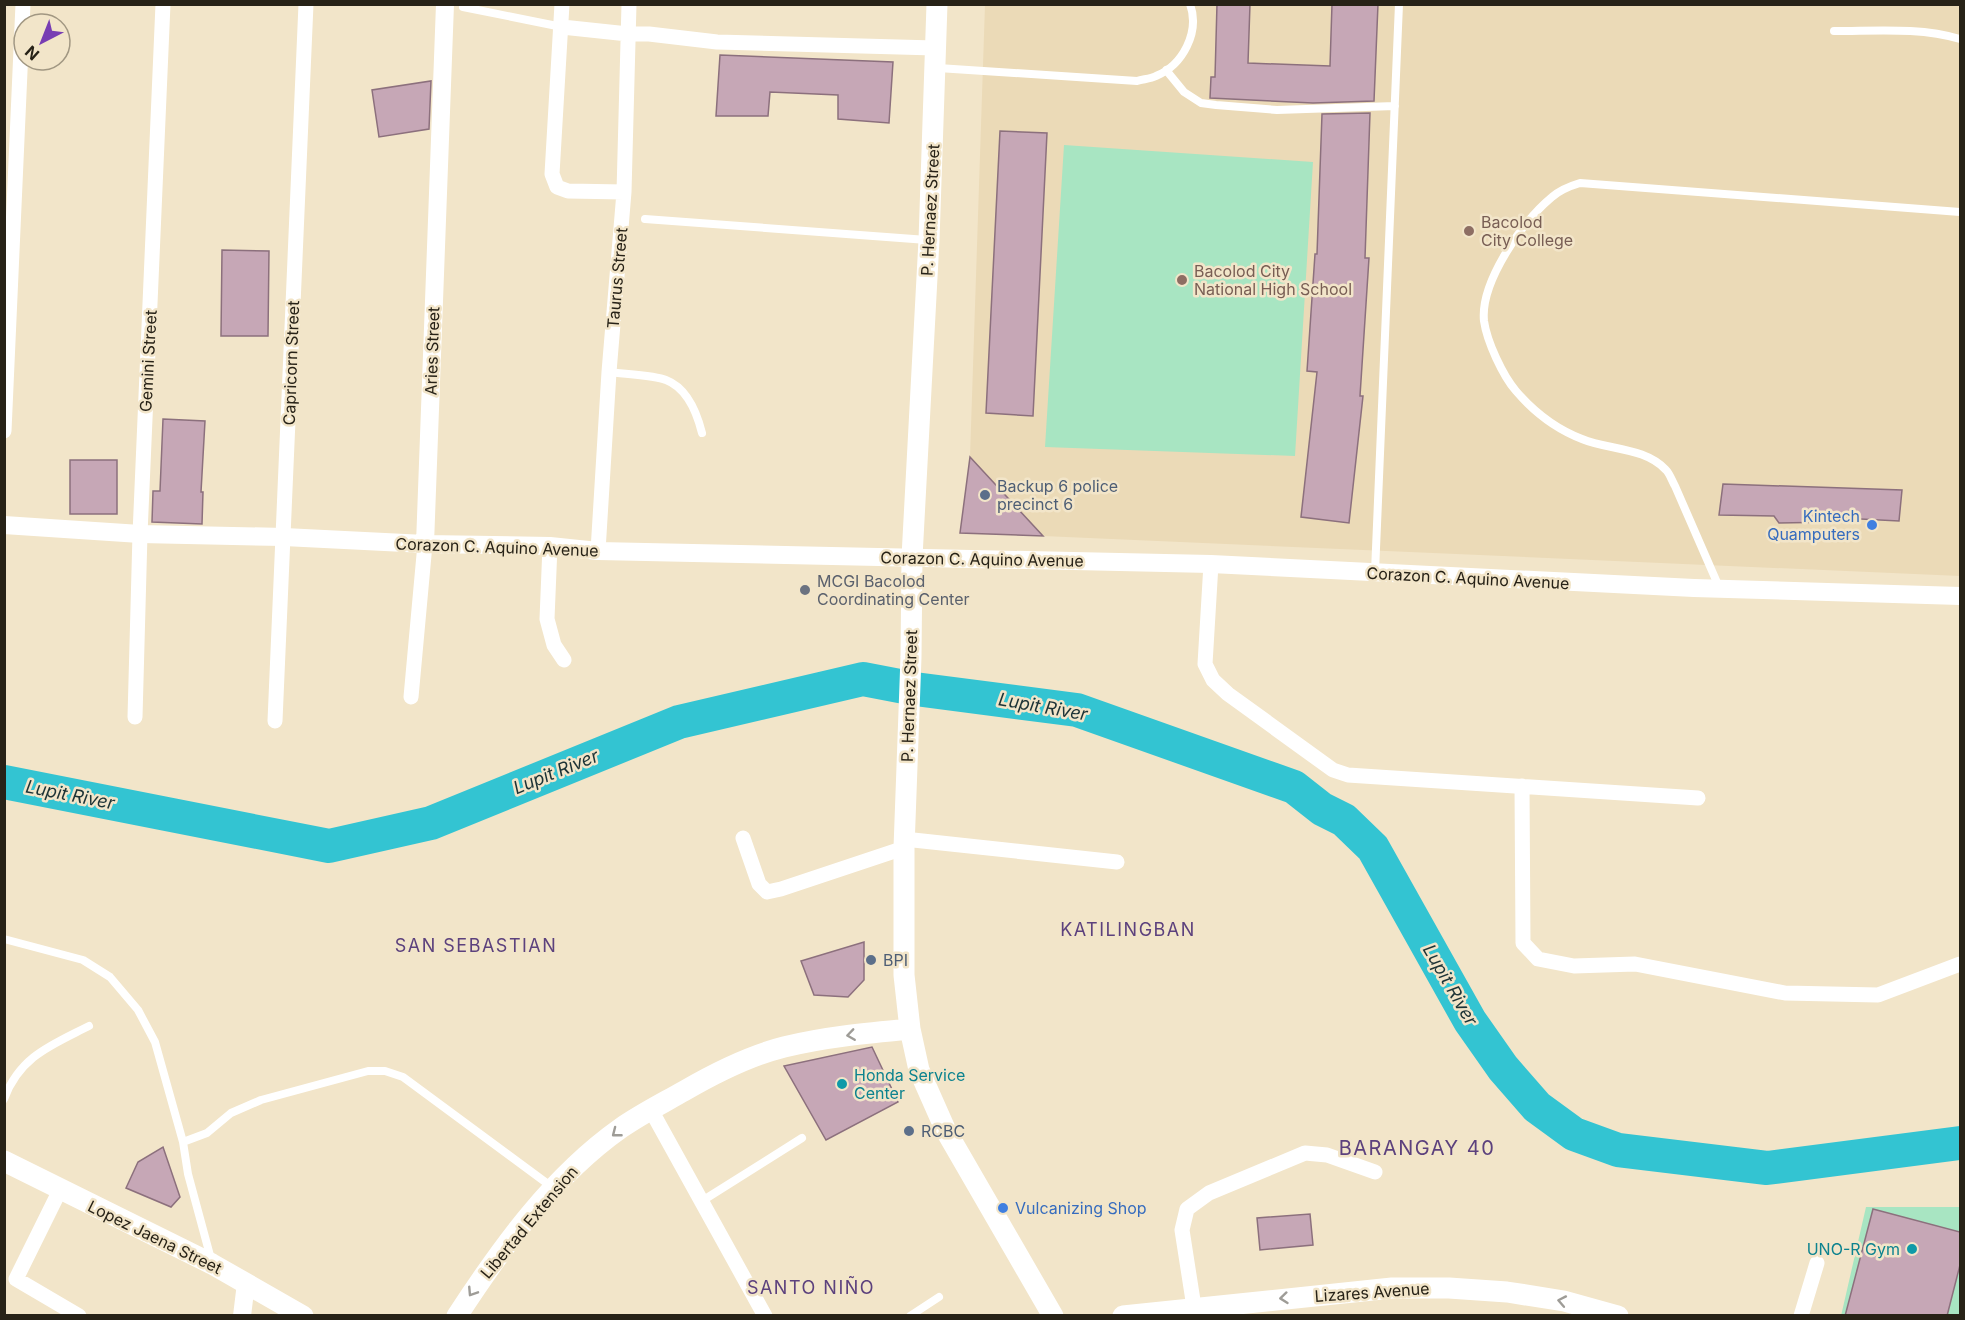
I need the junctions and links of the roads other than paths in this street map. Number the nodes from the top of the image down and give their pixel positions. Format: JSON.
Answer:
{"nodes":[{"id":1,"x":23,"y":4,"type":"edge"},
{"id":2,"x":163,"y":4,"type":"edge"},
{"id":3,"x":306,"y":4,"type":"edge"},
{"id":4,"x":562,"y":4,"type":"edge"},
{"id":5,"x":629,"y":4,"type":"edge"},
{"id":6,"x":938,"y":4,"type":"edge"},
{"id":7,"x":1190,"y":4,"type":"edge"},
{"id":8,"x":1399,"y":4,"type":"edge"},
{"id":9,"x":454,"y":6,"type":"edge"},
{"id":10,"x":562,"y":27,"type":"junction"},
{"id":11,"x":1834,"y":31,"type":"dead end"},
{"id":12,"x":628,"y":34,"type":"junction"},
{"id":13,"x":1960,"y":39,"type":"edge"},
{"id":14,"x":936,"y":58,"type":"junction"},
{"id":15,"x":1166,"y":70,"type":"junction"},
{"id":16,"x":1395,"y":106,"type":"junction"},
{"id":17,"x":624,"y":192,"type":"junction"},
{"id":18,"x":1960,"y":212,"type":"edge"},
{"id":19,"x":645,"y":219,"type":"dead end"},
{"id":20,"x":929,"y":240,"type":"junction"},
{"id":21,"x":609,"y":372,"type":"junction"},
{"id":22,"x":4,"y":431,"type":"edge"},
{"id":23,"x":702,"y":433,"type":"dead end"},
{"id":24,"x":4,"y":525,"type":"edge"},
{"id":25,"x":140,"y":534,"type":"junction"},
{"id":26,"x":284,"y":537,"type":"junction"},
{"id":27,"x":425,"y":544,"type":"junction"},
{"id":28,"x":550,"y":546,"type":"junction"},
{"id":29,"x":598,"y":551,"type":"junction"},
{"id":30,"x":912,"y":557,"type":"junction"},
{"id":31,"x":1211,"y":564,"type":"junction"},
{"id":32,"x":1375,"y":573,"type":"junction"},
{"id":33,"x":1720,"y":589,"type":"junction"},
{"id":34,"x":1960,"y":596,"type":"edge"},
{"id":35,"x":564,"y":660,"type":"dead end"},
{"id":36,"x":411,"y":697,"type":"dead end"},
{"id":37,"x":135,"y":717,"type":"dead end"},
{"id":38,"x":275,"y":721,"type":"dead end"},
{"id":39,"x":1522,"y":786,"type":"junction"},
{"id":40,"x":1698,"y":798,"type":"dead end"},
{"id":41,"x":743,"y":838,"type":"dead end"},
{"id":42,"x":904,"y":843,"type":"junction"},
{"id":43,"x":1117,"y":862,"type":"dead end"},
{"id":44,"x":4,"y":939,"type":"edge"},
{"id":45,"x":1960,"y":964,"type":"edge"},
{"id":46,"x":89,"y":1026,"type":"dead end"},
{"id":47,"x":910,"y":1029,"type":"junction"},
{"id":48,"x":4,"y":1099,"type":"edge"},
{"id":49,"x":651,"y":1110,"type":"junction"},
{"id":50,"x":802,"y":1138,"type":"dead end"},
{"id":51,"x":183,"y":1142,"type":"junction"},
{"id":52,"x":4,"y":1161,"type":"edge"},
{"id":53,"x":1375,"y":1172,"type":"dead end"},
{"id":54,"x":554,"y":1188,"type":"junction"},
{"id":55,"x":60,"y":1190,"type":"junction"},
{"id":56,"x":702,"y":1201,"type":"junction"},
{"id":57,"x":1817,"y":1263,"type":"dead end"},
{"id":58,"x":212,"y":1264,"type":"junction"},
{"id":59,"x":10,"y":1276,"type":"edge"},
{"id":60,"x":246,"y":1283,"type":"junction"},
{"id":61,"x":939,"y":1297,"type":"dead end"},
{"id":62,"x":1194,"y":1307,"type":"junction"},
{"id":63,"x":79,"y":1316,"type":"edge"},
{"id":64,"x":242,"y":1316,"type":"edge"},
{"id":65,"x":303,"y":1316,"type":"edge"},
{"id":66,"x":457,"y":1316,"type":"edge"},
{"id":67,"x":765,"y":1316,"type":"edge"},
{"id":68,"x":910,"y":1316,"type":"edge"},
{"id":69,"x":1053,"y":1316,"type":"edge"},
{"id":70,"x":1123,"y":1316,"type":"edge"},
{"id":71,"x":1618,"y":1316,"type":"edge"},
{"id":72,"x":1802,"y":1316,"type":"edge"}],
"edges":[{"from":1,"to":22,"type":"street"},
{"from":2,"to":25,"type":"street","name":"Gemini Street"},
{"from":3,"to":26,"type":"street","name":"Capricorn Street"},
{"from":4,"to":10,"type":"street"},
{"from":5,"to":12,"type":"street","name":"Taurus Street"},
{"from":6,"to":14,"type":"main road","name":"P. Hernaez Street"},
{"from":7,"to":15,"type":"lane"},
{"from":8,"to":16,"type":"lane"},
{"from":9,"to":10,"type":"lane"},
{"from":9,"to":27,"type":"street","name":"Aries Street"},
{"from":10,"to":12,"type":"street"},
{"from":10,"to":17,"type":"street"},
{"from":11,"to":13,"type":"lane"},
{"from":12,"to":14,"type":"street"},
{"from":12,"to":17,"type":"street","name":"Taurus Street"},
{"from":14,"to":15,"type":"lane"},
{"from":14,"to":20,"type":"main road","name":"P. Hernaez Street"},
{"from":15,"to":16,"type":"lane"},
{"from":16,"to":32,"type":"lane"},
{"from":17,"to":21,"type":"street","name":"Taurus Street"},
{"from":18,"to":33,"type":"lane"},
{"from":19,"to":20,"type":"lane"},
{"from":20,"to":30,"type":"main road","name":"P. Hernaez Street"},
{"from":21,"to":23,"type":"lane"},
{"from":21,"to":29,"type":"street","name":"Taurus Street"},
{"from":24,"to":25,"type":"street","name":"Corazon C. Aquino Avenue"},
{"from":25,"to":26,"type":"street","name":"Corazon C. Aquino Avenue"},
{"from":25,"to":37,"type":"street","name":"Gemini Street"},
{"from":26,"to":27,"type":"street","name":"Corazon C. Aquino Avenue"},
{"from":26,"to":38,"type":"street","name":"Capricorn Street"},
{"from":27,"to":28,"type":"street","name":"Corazon C. Aquino Avenue"},
{"from":27,"to":36,"type":"street","name":"Aries Street"},
{"from":28,"to":29,"type":"street","name":"Corazon C. Aquino Avenue"},
{"from":28,"to":35,"type":"street"},
{"from":29,"to":30,"type":"street","name":"Corazon C. Aquino Avenue"},
{"from":30,"to":31,"type":"street","name":"Corazon C. Aquino Avenue"},
{"from":30,"to":42,"type":"main road","name":"P. Hernaez Street"},
{"from":31,"to":32,"type":"street","name":"Corazon C. Aquino Avenue"},
{"from":31,"to":39,"type":"street"},
{"from":32,"to":33,"type":"street","name":"Corazon C. Aquino Avenue"},
{"from":33,"to":34,"type":"street","name":"Corazon C. Aquino Avenue"},
{"from":39,"to":40,"type":"street"},
{"from":39,"to":45,"type":"street"},
{"from":41,"to":42,"type":"street"},
{"from":42,"to":43,"type":"street"},
{"from":42,"to":47,"type":"main road","name":"P. Hernaez Street"},
{"from":44,"to":51,"type":"lane"},
{"from":46,"to":48,"type":"lane"},
{"from":47,"to":49,"type":"main road","name":"Libertad Extension","one_way":true},
{"from":47,"to":69,"type":"main road","name":"P. Hernaez Street"},
{"from":49,"to":54,"type":"main road","name":"Libertad Extension","one_way":true},
{"from":49,"to":56,"type":"street"},
{"from":50,"to":56,"type":"lane"},
{"from":51,"to":54,"type":"lane"},
{"from":51,"to":58,"type":"lane"},
{"from":52,"to":55,"type":"main road","name":"Lopez Jaena Street"},
{"from":53,"to":62,"type":"street"},
{"from":54,"to":66,"type":"main road","name":"Libertad Extension","one_way":true},
{"from":55,"to":58,"type":"main road","name":"Lopez Jaena Street"},
{"from":55,"to":59,"type":"street"},
{"from":56,"to":67,"type":"street"},
{"from":57,"to":72,"type":"street"},
{"from":58,"to":60,"type":"main road","name":"Lopez Jaena Street"},
{"from":59,"to":63,"type":"street"},
{"from":60,"to":64,"type":"street"},
{"from":60,"to":65,"type":"main road","name":"Lopez Jaena Street"},
{"from":61,"to":68,"type":"lane"},
{"from":62,"to":70,"type":"main road","name":"Lizares Avenue"},
{"from":71,"to":62,"type":"main road","name":"Lizares Avenue","one_way":true}]}
